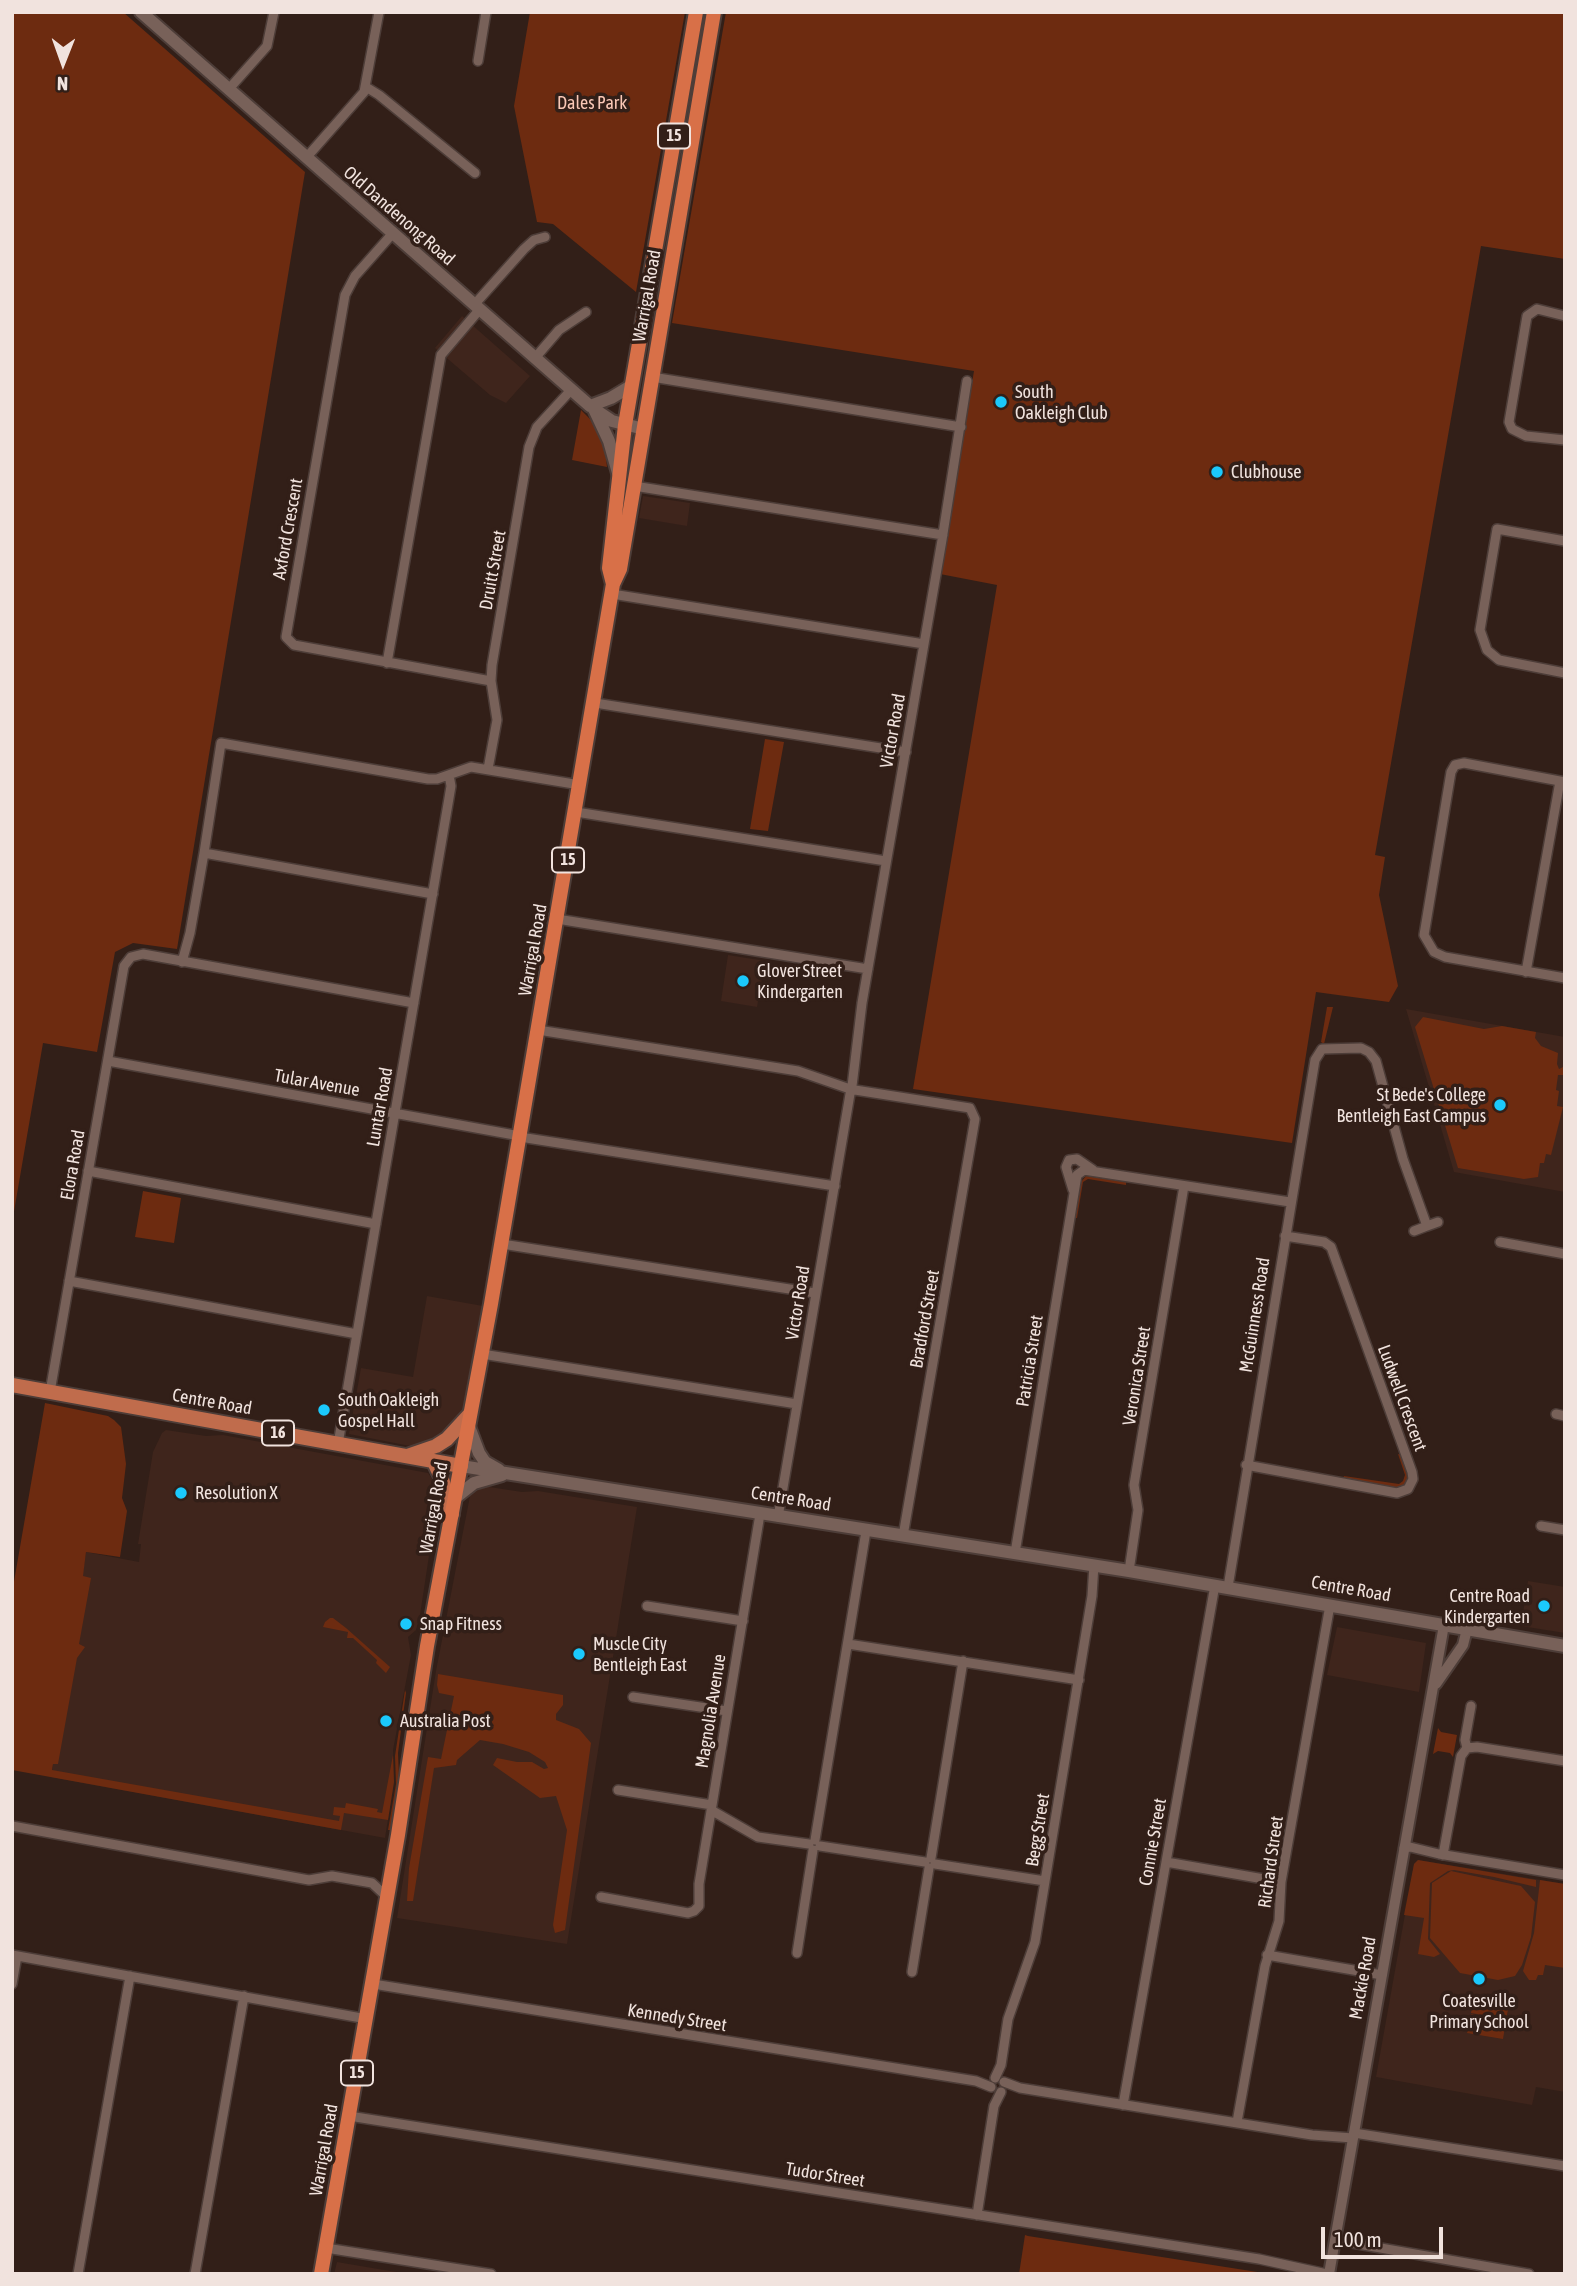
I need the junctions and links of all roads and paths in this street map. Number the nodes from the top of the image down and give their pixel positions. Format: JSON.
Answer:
{"nodes":[{"id":1,"x":274,"y":12,"type":"edge"},
{"id":2,"x":379,"y":12,"type":"edge"},
{"id":3,"x":486,"y":12,"type":"edge"},
{"id":4,"x":696,"y":12,"type":"edge"},
{"id":5,"x":715,"y":12,"type":"edge"},
{"id":6,"x":143,"y":13,"type":"edge"},
{"id":7,"x":478,"y":61,"type":"dead end"},
{"id":8,"x":366,"y":87,"type":"junction"},
{"id":9,"x":228,"y":90,"type":"junction"},
{"id":10,"x":306,"y":158,"type":"junction"},
{"id":11,"x":475,"y":173,"type":"dead end"},
{"id":12,"x":393,"y":233,"type":"junction"},
{"id":13,"x":544,"y":237,"type":"dead end"},
{"id":14,"x":477,"y":307,"type":"junction"},
{"id":15,"x":586,"y":312,"type":"dead end"},
{"id":16,"x":1565,"y":316,"type":"edge"},
{"id":17,"x":535,"y":358,"type":"junction"},
{"id":18,"x":652,"y":377,"type":"junction"},
{"id":19,"x":967,"y":381,"type":"dead end"},
{"id":20,"x":631,"y":386,"type":"junction"},
{"id":21,"x":571,"y":390,"type":"junction"},
{"id":22,"x":592,"y":407,"type":"junction"},
{"id":23,"x":625,"y":425,"type":"junction"},
{"id":24,"x":961,"y":427,"type":"junction"},
{"id":25,"x":644,"y":429,"type":"junction"},
{"id":26,"x":1565,"y":440,"type":"edge"},
{"id":27,"x":619,"y":478,"type":"junction"},
{"id":28,"x":634,"y":486,"type":"junction"},
{"id":29,"x":943,"y":536,"type":"junction"},
{"id":30,"x":1565,"y":541,"type":"edge"},
{"id":31,"x":613,"y":589,"type":"junction"},
{"id":32,"x":924,"y":644,"type":"junction"},
{"id":33,"x":387,"y":663,"type":"junction"},
{"id":34,"x":1565,"y":673,"type":"edge"},
{"id":35,"x":491,"y":681,"type":"junction"},
{"id":36,"x":594,"y":703,"type":"junction"},
{"id":37,"x":906,"y":752,"type":"junction"},
{"id":38,"x":488,"y":769,"type":"junction"},
{"id":39,"x":449,"y":775,"type":"junction"},
{"id":40,"x":1562,"y":781,"type":"edge"},
{"id":41,"x":580,"y":785,"type":"junction"},
{"id":42,"x":576,"y":812,"type":"junction"},
{"id":43,"x":204,"y":853,"type":"junction"},
{"id":44,"x":886,"y":861,"type":"junction"},
{"id":45,"x":433,"y":894,"type":"junction"},
{"id":46,"x":557,"y":919,"type":"junction"},
{"id":47,"x":185,"y":962,"type":"junction"},
{"id":48,"x":868,"y":969,"type":"junction"},
{"id":49,"x":1526,"y":972,"type":"junction"},
{"id":50,"x":1565,"y":978,"type":"edge"},
{"id":51,"x":414,"y":1003,"type":"junction"},
{"id":52,"x":538,"y":1030,"type":"junction"},
{"id":53,"x":108,"y":1061,"type":"junction"},
{"id":54,"x":851,"y":1089,"type":"junction"},
{"id":55,"x":395,"y":1114,"type":"junction"},
{"id":56,"x":520,"y":1136,"type":"junction"},
{"id":57,"x":88,"y":1171,"type":"junction"},
{"id":58,"x":1094,"y":1171,"type":"junction"},
{"id":59,"x":835,"y":1186,"type":"junction"},
{"id":60,"x":1184,"y":1186,"type":"junction"},
{"id":61,"x":1073,"y":1190,"type":"junction"},
{"id":62,"x":1290,"y":1202,"type":"junction"},
{"id":63,"x":1438,"y":1222,"type":"dead end"},
{"id":64,"x":376,"y":1224,"type":"junction"},
{"id":65,"x":1427,"y":1226,"type":"junction"},
{"id":66,"x":1414,"y":1231,"type":"dead end"},
{"id":67,"x":1284,"y":1236,"type":"junction"},
{"id":68,"x":1500,"y":1242,"type":"dead end"},
{"id":69,"x":502,"y":1244,"type":"junction"},
{"id":70,"x":1565,"y":1254,"type":"edge"},
{"id":71,"x":69,"y":1281,"type":"junction"},
{"id":72,"x":815,"y":1293,"type":"junction"},
{"id":73,"x":357,"y":1334,"type":"junction"},
{"id":74,"x":482,"y":1354,"type":"junction"},
{"id":75,"x":12,"y":1385,"type":"edge"},
{"id":76,"x":50,"y":1392,"type":"junction"},
{"id":77,"x":797,"y":1404,"type":"junction"},
{"id":78,"x":469,"y":1419,"type":"junction"},
{"id":79,"x":338,"y":1444,"type":"junction"},
{"id":80,"x":405,"y":1456,"type":"junction"},
{"id":81,"x":434,"y":1462,"type":"junction"},
{"id":82,"x":1246,"y":1465,"type":"junction"},
{"id":83,"x":461,"y":1466,"type":"junction"},
{"id":84,"x":506,"y":1474,"type":"junction"},
{"id":85,"x":455,"y":1498,"type":"junction"},
{"id":86,"x":452,"y":1514,"type":"junction"},
{"id":87,"x":760,"y":1514,"type":"junction"},
{"id":88,"x":778,"y":1517,"type":"junction"},
{"id":89,"x":1541,"y":1526,"type":"dead end"},
{"id":90,"x":1565,"y":1530,"type":"edge"},
{"id":91,"x":866,"y":1531,"type":"junction"},
{"id":92,"x":903,"y":1536,"type":"junction"},
{"id":93,"x":1015,"y":1553,"type":"junction"},
{"id":94,"x":1097,"y":1565,"type":"junction"},
{"id":95,"x":1129,"y":1571,"type":"junction"},
{"id":96,"x":1221,"y":1586,"type":"junction"},
{"id":97,"x":1330,"y":1605,"type":"junction"},
{"id":98,"x":648,"y":1606,"type":"dead end"},
{"id":99,"x":743,"y":1621,"type":"junction"},
{"id":100,"x":1444,"y":1625,"type":"junction"},
{"id":101,"x":1467,"y":1629,"type":"junction"},
{"id":102,"x":848,"y":1644,"type":"junction"},
{"id":103,"x":1565,"y":1646,"type":"edge"},
{"id":104,"x":962,"y":1661,"type":"junction"},
{"id":105,"x":1079,"y":1680,"type":"junction"},
{"id":106,"x":1432,"y":1688,"type":"junction"},
{"id":107,"x":633,"y":1697,"type":"dead end"},
{"id":108,"x":1471,"y":1706,"type":"dead end"},
{"id":109,"x":727,"y":1711,"type":"junction"},
{"id":110,"x":1467,"y":1748,"type":"junction"},
{"id":111,"x":1565,"y":1761,"type":"edge"},
{"id":112,"x":618,"y":1790,"type":"dead end"},
{"id":113,"x":712,"y":1807,"type":"junction"},
{"id":114,"x":12,"y":1826,"type":"edge"},
{"id":115,"x":814,"y":1845,"type":"junction"},
{"id":116,"x":1404,"y":1848,"type":"junction"},
{"id":117,"x":1441,"y":1854,"type":"junction"},
{"id":118,"x":1166,"y":1862,"type":"junction"},
{"id":119,"x":930,"y":1863,"type":"junction"},
{"id":120,"x":391,"y":1872,"type":"junction"},
{"id":121,"x":1565,"y":1875,"type":"edge"},
{"id":122,"x":1045,"y":1881,"type":"junction"},
{"id":123,"x":1281,"y":1882,"type":"junction"},
{"id":124,"x":372,"y":1883,"type":"junction"},
{"id":125,"x":601,"y":1897,"type":"dead end"},
{"id":126,"x":387,"y":1898,"type":"junction"},
{"id":127,"x":797,"y":1953,"type":"dead end"},
{"id":128,"x":15,"y":1955,"type":"edge"},
{"id":129,"x":1267,"y":1955,"type":"junction"},
{"id":130,"x":912,"y":1972,"type":"dead end"},
{"id":131,"x":1381,"y":1975,"type":"junction"},
{"id":132,"x":131,"y":1976,"type":"junction"},
{"id":133,"x":12,"y":1984,"type":"edge"},
{"id":134,"x":373,"y":1984,"type":"junction"},
{"id":135,"x":244,"y":1996,"type":"junction"},
{"id":136,"x":367,"y":2019,"type":"junction"},
{"id":137,"x":998,"y":2085,"type":"junction"},
{"id":138,"x":1123,"y":2105,"type":"junction"},
{"id":139,"x":349,"y":2116,"type":"junction"},
{"id":140,"x":1237,"y":2122,"type":"junction"},
{"id":141,"x":1353,"y":2135,"type":"junction"},
{"id":142,"x":1565,"y":2166,"type":"edge"},
{"id":143,"x":977,"y":2215,"type":"junction"},
{"id":144,"x":1335,"y":2240,"type":"junction"},
{"id":145,"x":326,"y":2248,"type":"junction"},
{"id":146,"x":1329,"y":2272,"type":"edge"},
{"id":147,"x":78,"y":2274,"type":"edge"},
{"id":148,"x":195,"y":2274,"type":"edge"},
{"id":149,"x":321,"y":2274,"type":"edge"},
{"id":150,"x":491,"y":2274,"type":"edge"},
{"id":151,"x":1529,"y":2274,"type":"edge"}],
"edges":[{"from":1,"to":9,"type":"street"},
{"from":2,"to":8,"type":"street"},
{"from":3,"to":7,"type":"street"},
{"from":4,"to":20,"type":"highway","name":"Warrigal Road","number":"15"},
{"from":5,"to":18,"type":"highway","name":"Warrigal Road","number":"15"},
{"from":6,"to":9,"type":"main road","name":"Old Dandenong Road"},
{"from":8,"to":10,"type":"street"},
{"from":8,"to":11,"type":"street"},
{"from":9,"to":10,"type":"main road","name":"Old Dandenong Road"},
{"from":10,"to":12,"type":"main road","name":"Old Dandenong Road"},
{"from":12,"to":14,"type":"main road","name":"Old Dandenong Road"},
{"from":12,"to":33,"type":"street","name":"Axford Crescent"},
{"from":13,"to":14,"type":"street"},
{"from":14,"to":17,"type":"main road","name":"Old Dandenong Road"},
{"from":14,"to":33,"type":"street"},
{"from":15,"to":17,"type":"street"},
{"from":16,"to":26,"type":"street"},
{"from":17,"to":21,"type":"main road","name":"Old Dandenong Road"},
{"from":18,"to":24,"type":"street"},
{"from":18,"to":25,"type":"highway","name":"Warrigal Road","number":"15"},
{"from":19,"to":24,"type":"street","name":"Victor Road"},
{"from":20,"to":22,"type":"main road"},
{"from":20,"to":23,"type":"highway","name":"Warrigal Road","number":"15"},
{"from":21,"to":22,"type":"main road","name":"Old Dandenong Road"},
{"from":21,"to":35,"type":"street","name":"Druitt Street"},
{"from":22,"to":23,"type":"main road","name":"Old Dandenong Road"},
{"from":22,"to":27,"type":"main road"},
{"from":23,"to":25,"type":"main road","name":"Old Dandenong Road"},
{"from":23,"to":27,"type":"highway","name":"Warrigal Road","number":"15"},
{"from":24,"to":29,"type":"street","name":"Victor Road"},
{"from":25,"to":28,"type":"highway","name":"Warrigal Road","number":"15"},
{"from":27,"to":31,"type":"highway","name":"Warrigal Road","number":"15"},
{"from":28,"to":29,"type":"street"},
{"from":28,"to":31,"type":"highway","name":"Warrigal Road","number":"15"},
{"from":29,"to":32,"type":"street","name":"Victor Road"},
{"from":30,"to":34,"type":"street"},
{"from":31,"to":32,"type":"street"},
{"from":31,"to":36,"type":"highway","name":"Warrigal Road","number":"15"},
{"from":32,"to":37,"type":"street","name":"Victor Road"},
{"from":33,"to":35,"type":"street","name":"Axford Crescent"},
{"from":35,"to":38,"type":"street","name":"Druitt Street"},
{"from":36,"to":37,"type":"street"},
{"from":36,"to":41,"type":"highway","name":"Warrigal Road","number":"15"},
{"from":37,"to":44,"type":"street","name":"Victor Road"},
{"from":38,"to":39,"type":"street"},
{"from":38,"to":41,"type":"street"},
{"from":39,"to":43,"type":"street"},
{"from":39,"to":45,"type":"street","name":"Luntar Road"},
{"from":40,"to":49,"type":"street"},
{"from":40,"to":49,"type":"street"},
{"from":41,"to":42,"type":"highway","name":"Warrigal Road","number":"15"},
{"from":42,"to":44,"type":"street"},
{"from":42,"to":46,"type":"highway","name":"Warrigal Road","number":"15"},
{"from":43,"to":45,"type":"street"},
{"from":43,"to":47,"type":"street"},
{"from":44,"to":48,"type":"street","name":"Victor Road"},
{"from":45,"to":51,"type":"street","name":"Luntar Road"},
{"from":46,"to":48,"type":"street"},
{"from":46,"to":52,"type":"highway","name":"Warrigal Road","number":"15"},
{"from":47,"to":51,"type":"street"},
{"from":47,"to":53,"type":"street","name":"Elora Road"},
{"from":48,"to":54,"type":"street","name":"Victor Road"},
{"from":49,"to":50,"type":"street"},
{"from":51,"to":55,"type":"street","name":"Luntar Road"},
{"from":52,"to":54,"type":"street"},
{"from":52,"to":56,"type":"highway","name":"Warrigal Road","number":"15"},
{"from":53,"to":55,"type":"street","name":"Tular Avenue"},
{"from":53,"to":57,"type":"street","name":"Elora Road"},
{"from":54,"to":59,"type":"street","name":"Victor Road"},
{"from":54,"to":92,"type":"street","name":"Bradford Street"},
{"from":55,"to":56,"type":"street","name":"Tular Avenue"},
{"from":55,"to":64,"type":"street","name":"Luntar Road"},
{"from":56,"to":59,"type":"street","name":"Tular Avenue"},
{"from":56,"to":69,"type":"highway","name":"Warrigal Road","number":"15"},
{"from":57,"to":64,"type":"street"},
{"from":57,"to":71,"type":"street","name":"Elora Road"},
{"from":58,"to":60,"type":"street"},
{"from":58,"to":61,"type":"street","name":"Patricia Street"},
{"from":58,"to":61,"type":"street"},
{"from":59,"to":72,"type":"street","name":"Victor Road"},
{"from":60,"to":62,"type":"street"},
{"from":60,"to":95,"type":"street","name":"Veronica Street"},
{"from":61,"to":93,"type":"street","name":"Patricia Street"},
{"from":62,"to":65,"type":"street","name":"McGuinness Road"},
{"from":62,"to":67,"type":"street","name":"McGuinness Road"},
{"from":63,"to":65,"type":"street"},
{"from":64,"to":73,"type":"street","name":"Luntar Road"},
{"from":65,"to":66,"type":"street"},
{"from":67,"to":82,"type":"street","name":"McGuinness Road"},
{"from":67,"to":82,"type":"street","name":"Ludwell Crescent"},
{"from":68,"to":70,"type":"street"},
{"from":69,"to":72,"type":"street"},
{"from":69,"to":74,"type":"highway","name":"Warrigal Road","number":"15"},
{"from":71,"to":73,"type":"street"},
{"from":71,"to":76,"type":"street","name":"Elora Road"},
{"from":72,"to":77,"type":"street","name":"Victor Road"},
{"from":73,"to":79,"type":"street","name":"Luntar Road"},
{"from":74,"to":77,"type":"street"},
{"from":74,"to":78,"type":"highway","name":"Warrigal Road","number":"15"},
{"from":75,"to":76,"type":"main road","name":"Centre Road","number":"16"},
{"from":76,"to":79,"type":"main road","name":"Centre Road","number":"16"},
{"from":77,"to":88,"type":"street","name":"Victor Road"},
{"from":78,"to":80,"type":"main road"},
{"from":78,"to":83,"type":"highway","name":"Warrigal Road","number":"15"},
{"from":78,"to":84,"type":"main road"},
{"from":79,"to":80,"type":"main road","name":"Centre Road","number":"16"},
{"from":80,"to":81,"type":"main road","name":"Centre Road","number":"16"},
{"from":81,"to":83,"type":"main road","name":"Centre Road","number":"16"},
{"from":81,"to":86,"type":"main road"},
{"from":82,"to":96,"type":"street","name":"McGuinness Road"},
{"from":83,"to":84,"type":"main road","name":"Centre Road","number":"16"},
{"from":83,"to":85,"type":"highway","name":"Warrigal Road","number":"15"},
{"from":84,"to":85,"type":"main road"},
{"from":84,"to":87,"type":"main road","name":"Centre Road","number":"16"},
{"from":85,"to":86,"type":"highway","name":"Warrigal Road","number":"15"},
{"from":86,"to":120,"type":"highway","name":"Warrigal Road","number":"15"},
{"from":87,"to":88,"type":"main road","name":"Centre Road","number":"16"},
{"from":87,"to":99,"type":"street","name":"Magnolia Avenue"},
{"from":88,"to":91,"type":"main road","name":"Centre Road","number":"16"},
{"from":89,"to":90,"type":"street"},
{"from":91,"to":92,"type":"main road","name":"Centre Road","number":"16"},
{"from":91,"to":102,"type":"street"},
{"from":92,"to":93,"type":"main road","name":"Centre Road","number":"16"},
{"from":93,"to":94,"type":"main road","name":"Centre Road","number":"16"},
{"from":94,"to":95,"type":"main road","name":"Centre Road","number":"16"},
{"from":94,"to":105,"type":"street","name":"Begg Street"},
{"from":95,"to":96,"type":"main road","name":"Centre Road","number":"16"},
{"from":96,"to":97,"type":"main road","name":"Centre Road","number":"16"},
{"from":96,"to":118,"type":"street","name":"Connie Street"},
{"from":97,"to":100,"type":"main road","name":"Centre Road","number":"16"},
{"from":97,"to":123,"type":"street","name":"Richard Street"},
{"from":98,"to":99,"type":"street"},
{"from":99,"to":109,"type":"street","name":"Magnolia Avenue"},
{"from":100,"to":101,"type":"main road","name":"Centre Road","number":"16"},
{"from":100,"to":106,"type":"street","name":"Mackie Road"},
{"from":101,"to":103,"type":"main road","name":"Centre Road","number":"16"},
{"from":101,"to":106,"type":"street","name":"Mackie Road"},
{"from":102,"to":104,"type":"street"},
{"from":102,"to":115,"type":"street"},
{"from":104,"to":105,"type":"street"},
{"from":104,"to":119,"type":"street"},
{"from":105,"to":122,"type":"street","name":"Begg Street"},
{"from":106,"to":116,"type":"street","name":"Mackie Road"},
{"from":107,"to":109,"type":"street"},
{"from":108,"to":110,"type":"street"},
{"from":109,"to":113,"type":"street","name":"Magnolia Avenue"},
{"from":110,"to":111,"type":"street"},
{"from":110,"to":117,"type":"street"},
{"from":112,"to":113,"type":"street"},
{"from":113,"to":115,"type":"street"},
{"from":113,"to":125,"type":"street","name":"Magnolia Avenue"},
{"from":114,"to":124,"type":"street"},
{"from":115,"to":119,"type":"street"},
{"from":115,"to":127,"type":"street"},
{"from":116,"to":117,"type":"street"},
{"from":116,"to":131,"type":"street","name":"Mackie Road"},
{"from":117,"to":121,"type":"street"},
{"from":118,"to":123,"type":"street"},
{"from":118,"to":138,"type":"street","name":"Connie Street"},
{"from":119,"to":122,"type":"street"},
{"from":119,"to":130,"type":"street"},
{"from":120,"to":124,"type":"street"},
{"from":120,"to":126,"type":"highway","name":"Warrigal Road","number":"15"},
{"from":122,"to":137,"type":"street","name":"Begg Street"},
{"from":123,"to":129,"type":"street","name":"Richard Street"},
{"from":124,"to":126,"type":"street"},
{"from":126,"to":134,"type":"highway","name":"Warrigal Road","number":"15"},
{"from":128,"to":132,"type":"street"},
{"from":128,"to":133,"type":"street"},
{"from":129,"to":131,"type":"street"},
{"from":129,"to":140,"type":"street","name":"Richard Street"},
{"from":131,"to":141,"type":"street","name":"Mackie Road"},
{"from":132,"to":135,"type":"street"},
{"from":132,"to":147,"type":"street"},
{"from":134,"to":136,"type":"highway","name":"Warrigal Road","number":"15"},
{"from":134,"to":137,"type":"street","name":"Kennedy Street"},
{"from":135,"to":136,"type":"street"},
{"from":135,"to":148,"type":"street"},
{"from":136,"to":139,"type":"highway","name":"Warrigal Road","number":"15"},
{"from":137,"to":138,"type":"street","name":"Kennedy Street"},
{"from":137,"to":143,"type":"street","name":"Begg Street"},
{"from":138,"to":140,"type":"street","name":"Kennedy Street"},
{"from":139,"to":143,"type":"street","name":"Tudor Street"},
{"from":139,"to":145,"type":"highway","name":"Warrigal Road","number":"15"},
{"from":140,"to":141,"type":"street","name":"Kennedy Street"},
{"from":141,"to":142,"type":"street","name":"Kennedy Street"},
{"from":141,"to":144,"type":"street","name":"Mackie Road"},
{"from":143,"to":146,"type":"street","name":"Tudor Street"},
{"from":144,"to":146,"type":"street","name":"Mackie Road"},
{"from":144,"to":151,"type":"street"},
{"from":145,"to":149,"type":"highway","name":"Warrigal Road","number":"15"},
{"from":145,"to":150,"type":"street"}]}
